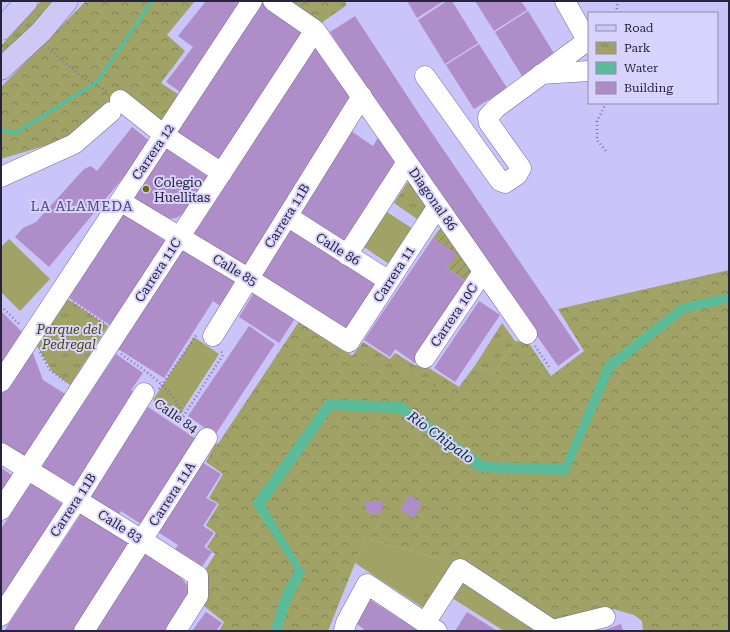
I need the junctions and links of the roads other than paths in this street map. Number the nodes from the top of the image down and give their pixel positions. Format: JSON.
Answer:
{"nodes":[{"id":1,"x":27,"y":1,"type":"edge"},
{"id":2,"x":67,"y":1,"type":"edge"},
{"id":3,"x":252,"y":1,"type":"edge"},
{"id":4,"x":273,"y":1,"type":"edge"},
{"id":5,"x":565,"y":1,"type":"edge"},
{"id":6,"x":1,"y":29,"type":"edge"},
{"id":7,"x":316,"y":30,"type":"junction"},
{"id":8,"x":588,"y":42,"type":"edge"},
{"id":9,"x":1,"y":69,"type":"edge"},
{"id":10,"x":588,"y":71,"type":"edge"},
{"id":11,"x":541,"y":74,"type":"junction"},
{"id":12,"x":425,"y":76,"type":"dead end"},
{"id":13,"x":362,"y":96,"type":"junction"},
{"id":14,"x":164,"y":135,"type":"junction"},
{"id":15,"x":407,"y":162,"type":"junction"},
{"id":16,"x":222,"y":173,"type":"junction"},
{"id":17,"x":1,"y":177,"type":"edge"},
{"id":18,"x":120,"y":201,"type":"junction"},
{"id":19,"x":438,"y":206,"type":"junction"},
{"id":20,"x":287,"y":216,"type":"junction"},
{"id":21,"x":180,"y":237,"type":"junction"},
{"id":22,"x":347,"y":255,"type":"junction"},
{"id":23,"x":483,"y":272,"type":"junction"},
{"id":24,"x":248,"y":278,"type":"junction"},
{"id":25,"x":389,"y":281,"type":"junction"},
{"id":26,"x":527,"y":334,"type":"road end"},
{"id":27,"x":213,"y":336,"type":"road end"},
{"id":28,"x":348,"y":342,"type":"joint"},
{"id":29,"x":425,"y":358,"type":"dead end"},
{"id":30,"x":4,"y":373,"type":"edge"},
{"id":31,"x":153,"y":389,"type":"road end"},
{"id":32,"x":208,"y":438,"type":"road end"},
{"id":33,"x":1,"y":453,"type":"edge"},
{"id":34,"x":27,"y":470,"type":"junction"},
{"id":35,"x":78,"y":500,"type":"junction"},
{"id":36,"x":1,"y":510,"type":"edge"},
{"id":37,"x":142,"y":540,"type":"junction"},
{"id":38,"x":1,"y":616,"type":"edge"},
{"id":39,"x":605,"y":617,"type":"dead end"},
{"id":40,"x":431,"y":627,"type":"edge"},
{"id":41,"x":84,"y":631,"type":"edge"},
{"id":42,"x":176,"y":631,"type":"edge"},
{"id":43,"x":344,"y":631,"type":"edge"},
{"id":44,"x":555,"y":631,"type":"edge"}],
"edges":[{"from":1,"to":6,"type":"main road"},
{"from":2,"to":9,"type":"main road"},
{"from":3,"to":14,"type":"street","name":"Carrera 12"},
{"from":4,"to":7,"type":"street"},
{"from":5,"to":8,"type":"street"},
{"from":7,"to":13,"type":"street","name":"Diagonal 86"},
{"from":7,"to":16,"type":"street","name":"Carrera 11C"},
{"from":8,"to":11,"type":"street"},
{"from":10,"to":11,"type":"street"},
{"from":11,"to":12,"type":"street"},
{"from":13,"to":15,"type":"street","name":"Diagonal 86"},
{"from":13,"to":20,"type":"street","name":"Carrera 11B"},
{"from":14,"to":16,"type":"street"},
{"from":14,"to":17,"type":"street"},
{"from":14,"to":18,"type":"street","name":"Carrera 12"},
{"from":15,"to":19,"type":"street","name":"Diagonal 86"},
{"from":15,"to":22,"type":"street"},
{"from":16,"to":21,"type":"street","name":"Carrera 11C"},
{"from":18,"to":21,"type":"street","name":"Calle 85"},
{"from":18,"to":30,"type":"street","name":"Carrera 12"},
{"from":19,"to":23,"type":"street","name":"Diagonal 86"},
{"from":19,"to":25,"type":"street","name":"Carrera 11"},
{"from":20,"to":22,"type":"street","name":"Calle 86"},
{"from":20,"to":24,"type":"street","name":"Carrera 11B"},
{"from":21,"to":24,"type":"street","name":"Calle 85"},
{"from":21,"to":34,"type":"street","name":"Carrera 11C"},
{"from":22,"to":25,"type":"street","name":"Calle 86"},
{"from":23,"to":26,"type":"street","name":"Diagonal 86"},
{"from":23,"to":29,"type":"street","name":"Carrera 10C"},
{"from":24,"to":27,"type":"street","name":"Carrera 11B"},
{"from":24,"to":28,"type":"street","name":"Calle 85"},
{"from":25,"to":28,"type":"street","name":"Carrera 11"},
{"from":31,"to":35,"type":"street","name":"Carrera 11B"},
{"from":32,"to":37,"type":"street","name":"Carrera 11A"},
{"from":33,"to":34,"type":"street","name":"Calle 83"},
{"from":34,"to":35,"type":"street","name":"Calle 83"},
{"from":34,"to":36,"type":"street","name":"Carrera 11C"},
{"from":35,"to":37,"type":"street","name":"Calle 83"},
{"from":35,"to":38,"type":"street","name":"Carrera 11B"},
{"from":37,"to":41,"type":"street","name":"Carrera 11A"},
{"from":37,"to":42,"type":"street","name":"Calle 83"},
{"from":39,"to":44,"type":"street"},
{"from":40,"to":43,"type":"street"},
{"from":40,"to":44,"type":"street"}]}
